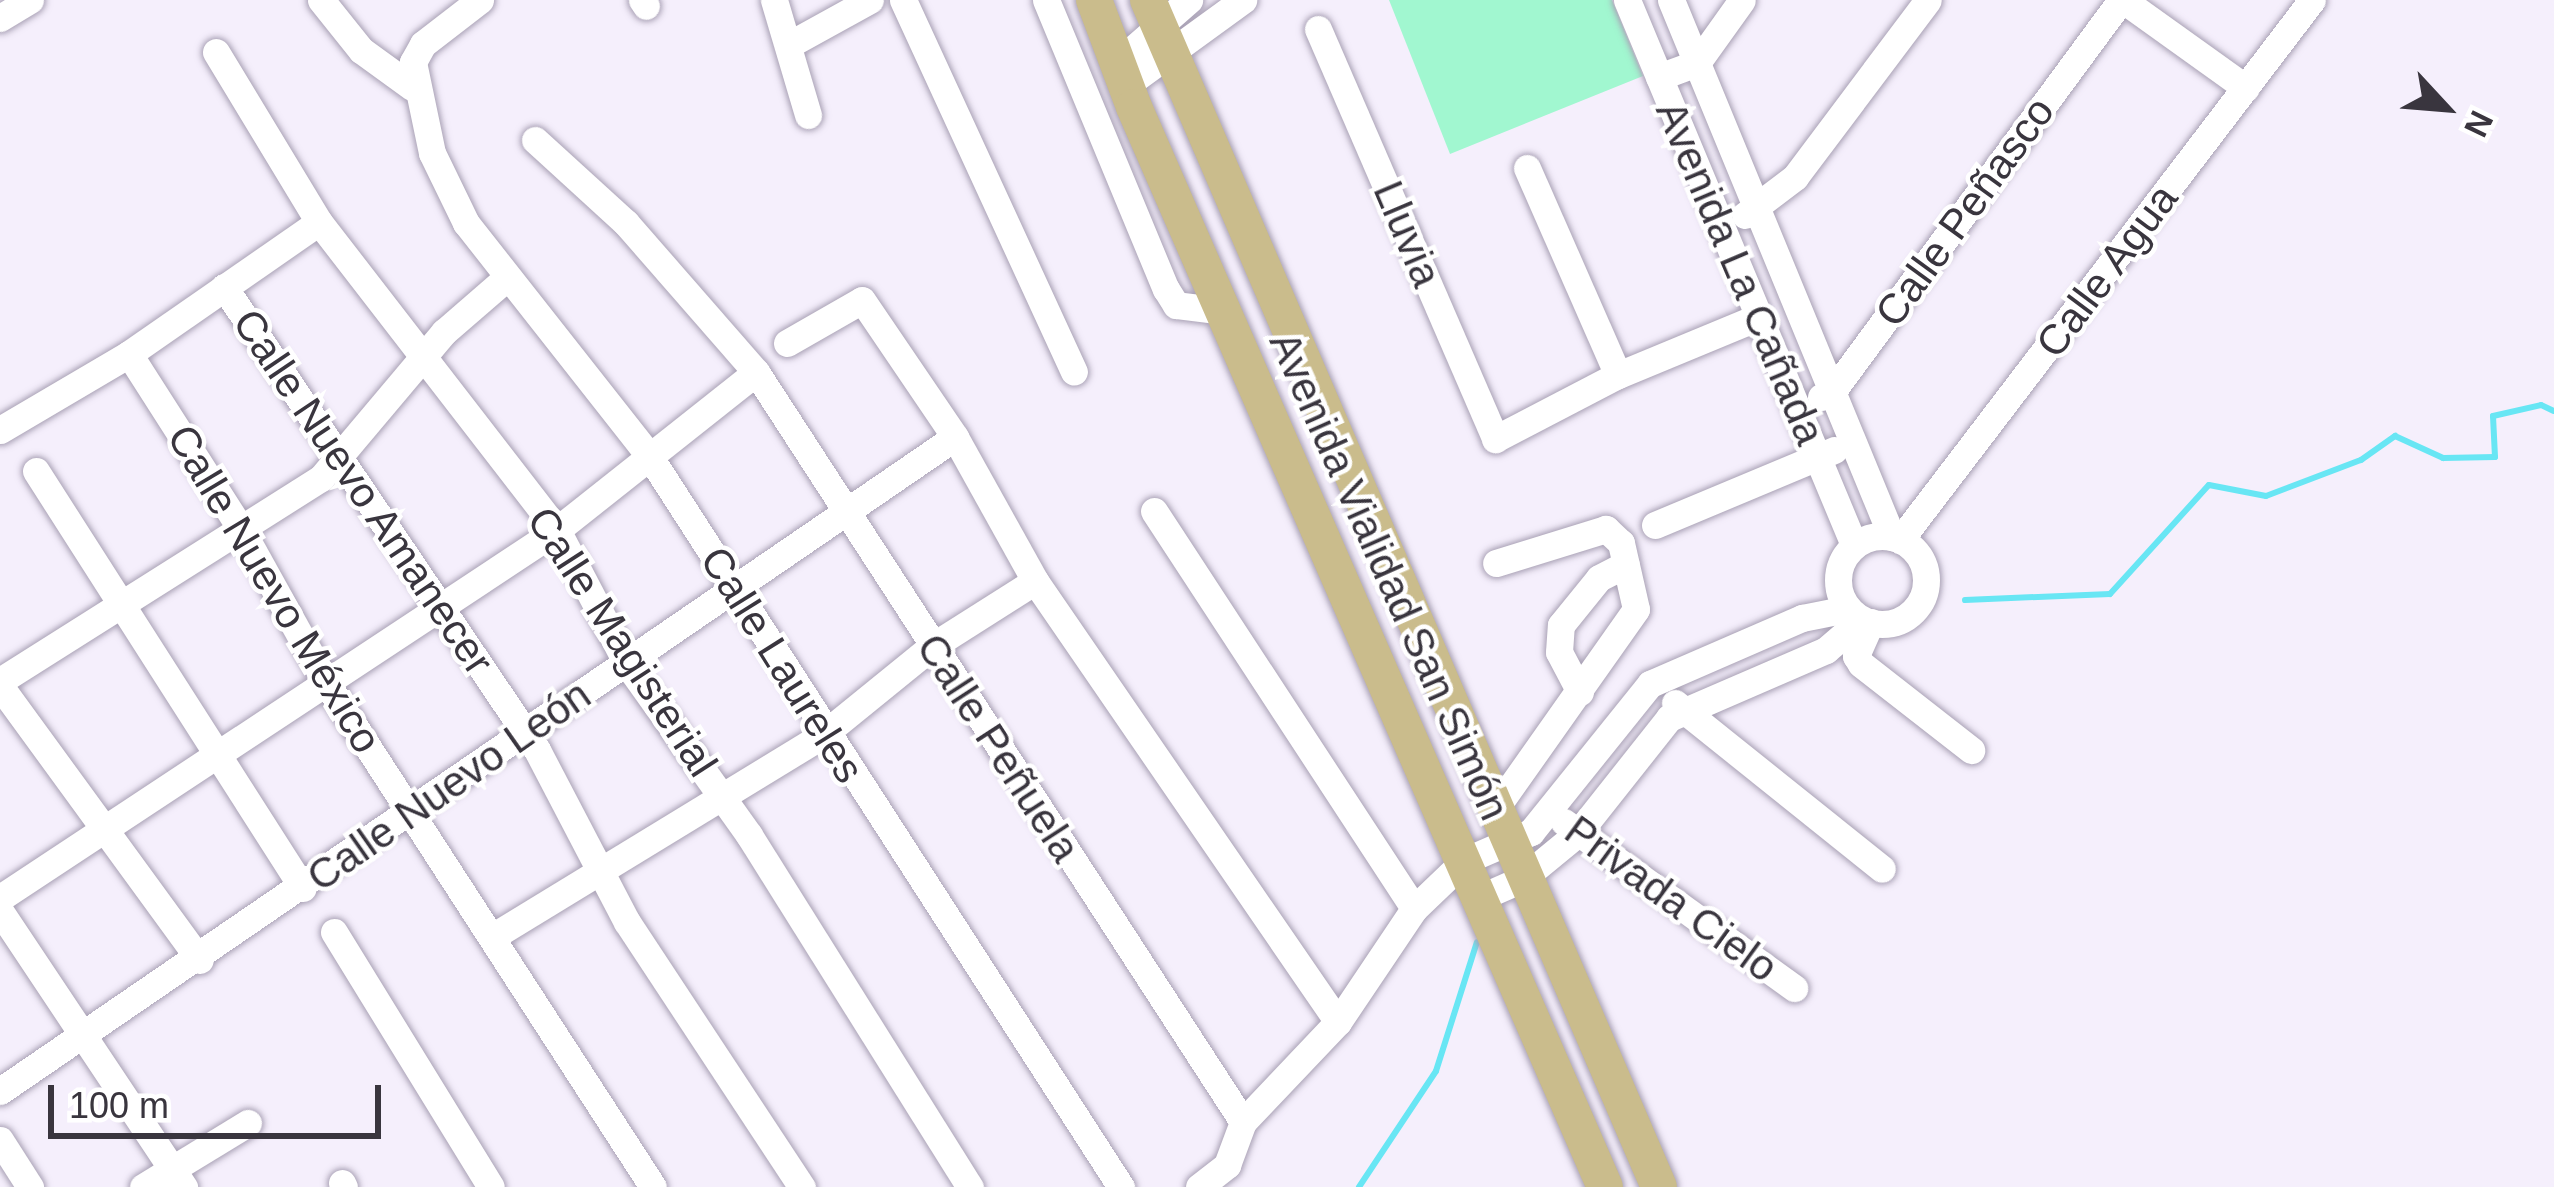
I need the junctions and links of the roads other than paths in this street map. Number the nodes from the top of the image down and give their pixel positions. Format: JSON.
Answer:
{"nodes":[{"id":1,"x":30,"y":0,"type":"edge"},
{"id":2,"x":321,"y":0,"type":"edge"},
{"id":3,"x":480,"y":0,"type":"edge"},
{"id":4,"x":774,"y":0,"type":"edge"},
{"id":5,"x":870,"y":0,"type":"edge"},
{"id":6,"x":903,"y":0,"type":"edge"},
{"id":7,"x":1046,"y":0,"type":"edge"},
{"id":8,"x":1094,"y":0,"type":"edge"},
{"id":9,"x":1190,"y":0,"type":"edge"},
{"id":10,"x":1243,"y":0,"type":"edge"},
{"id":11,"x":1627,"y":0,"type":"edge"},
{"id":12,"x":1671,"y":0,"type":"edge"},
{"id":13,"x":1742,"y":0,"type":"edge"},
{"id":14,"x":1928,"y":0,"type":"edge"},
{"id":15,"x":2122,"y":0,"type":"edge"},
{"id":16,"x":2312,"y":0,"type":"edge"},
{"id":17,"x":0,"y":18,"type":"edge"},
{"id":18,"x":1159,"y":28,"type":"edge"},
{"id":19,"x":1318,"y":29,"type":"dead end"},
{"id":20,"x":792,"y":43,"type":"junction"},
{"id":21,"x":216,"y":52,"type":"dead end"},
{"id":22,"x":1697,"y":63,"type":"junction"},
{"id":23,"x":1659,"y":77,"type":"junction"},
{"id":24,"x":1126,"y":85,"type":"junction"},
{"id":25,"x":412,"y":87,"type":"junction"},
{"id":26,"x":2246,"y":88,"type":"junction"},
{"id":27,"x":808,"y":115,"type":"dead end"},
{"id":28,"x":1097,"y":121,"type":"junction"},
{"id":29,"x":535,"y":140,"type":"dead end"},
{"id":30,"x":1527,"y":168,"type":"dead end"},
{"id":31,"x":1757,"y":208,"type":"junction"},
{"id":32,"x":319,"y":222,"type":"junction"},
{"id":33,"x":1722,"y":228,"type":"junction"},
{"id":34,"x":1776,"y":254,"type":"junction"},
{"id":35,"x":1743,"y":279,"type":"junction"},
{"id":36,"x":504,"y":280,"type":"junction"},
{"id":37,"x":224,"y":287,"type":"junction"},
{"id":38,"x":1224,"y":311,"type":"junction"},
{"id":39,"x":1758,"y":317,"type":"junction"},
{"id":40,"x":788,"y":343,"type":"dead end"},
{"id":41,"x":129,"y":354,"type":"junction"},
{"id":42,"x":419,"y":361,"type":"junction"},
{"id":43,"x":1074,"y":371,"type":"dead end"},
{"id":44,"x":756,"y":372,"type":"junction"},
{"id":45,"x":1618,"y":375,"type":"junction"},
{"id":46,"x":1832,"y":392,"type":"junction"},
{"id":47,"x":1796,"y":407,"type":"junction"},
{"id":48,"x":0,"y":430,"type":"edge"},
{"id":49,"x":956,"y":437,"type":"junction"},
{"id":50,"x":1853,"y":442,"type":"junction"},
{"id":51,"x":650,"y":457,"type":"junction"},
{"id":52,"x":1816,"y":457,"type":"junction"},
{"id":53,"x":340,"y":458,"type":"junction"},
{"id":54,"x":36,"y":471,"type":"dead end"},
{"id":55,"x":1154,"y":512,"type":"dead end"},
{"id":56,"x":847,"y":515,"type":"junction"},
{"id":57,"x":1655,"y":525,"type":"dead end"},
{"id":58,"x":242,"y":529,"type":"junction"},
{"id":59,"x":557,"y":530,"type":"junction"},
{"id":60,"x":1896,"y":538,"type":"junction"},
{"id":61,"x":1854,"y":545,"type":"junction"},
{"id":62,"x":1496,"y":563,"type":"dead end"},
{"id":63,"x":1626,"y":564,"type":"junction"},
{"id":64,"x":1035,"y":581,"type":"junction"},
{"id":65,"x":734,"y":591,"type":"junction"},
{"id":66,"x":122,"y":604,"type":"junction"},
{"id":67,"x":441,"y":608,"type":"junction"},
{"id":68,"x":1860,"y":617,"type":"junction"},
{"id":69,"x":931,"y":647,"type":"junction"},
{"id":70,"x":627,"y":664,"type":"junction"},
{"id":71,"x":1664,"y":678,"type":"junction"},
{"id":72,"x":0,"y":684,"type":"edge"},
{"id":73,"x":327,"y":684,"type":"junction"},
{"id":74,"x":1580,"y":692,"type":"junction"},
{"id":75,"x":1680,"y":713,"type":"junction"},
{"id":76,"x":525,"y":733,"type":"junction"},
{"id":77,"x":824,"y":734,"type":"junction"},
{"id":78,"x":1971,"y":750,"type":"dead end"},
{"id":79,"x":220,"y":754,"type":"junction"},
{"id":80,"x":722,"y":797,"type":"junction"},
{"id":81,"x":1549,"y":809,"type":"junction"},
{"id":82,"x":412,"y":812,"type":"junction"},
{"id":83,"x":1500,"y":827,"type":"junction"},
{"id":84,"x":103,"y":831,"type":"junction"},
{"id":85,"x":1578,"y":833,"type":"junction"},
{"id":86,"x":1464,"y":861,"type":"junction"},
{"id":87,"x":599,"y":867,"type":"junction"},
{"id":88,"x":1882,"y":868,"type":"dead end"},
{"id":89,"x":1522,"y":879,"type":"junction"},
{"id":90,"x":302,"y":888,"type":"junction"},
{"id":91,"x":0,"y":898,"type":"edge"},
{"id":92,"x":1480,"y":898,"type":"junction"},
{"id":93,"x":1414,"y":909,"type":"junction"},
{"id":94,"x":0,"y":911,"type":"edge"},
{"id":95,"x":334,"y":932,"type":"dead end"},
{"id":96,"x":492,"y":937,"type":"junction"},
{"id":97,"x":200,"y":959,"type":"junction"},
{"id":98,"x":1794,"y":988,"type":"dead end"},
{"id":99,"x":1338,"y":1022,"type":"junction"},
{"id":100,"x":85,"y":1036,"type":"junction"},
{"id":101,"x":0,"y":1090,"type":"edge"},
{"id":102,"x":1243,"y":1122,"type":"junction"},
{"id":103,"x":248,"y":1123,"type":"dead end"},
{"id":104,"x":0,"y":1140,"type":"edge"},
{"id":105,"x":178,"y":1178,"type":"edge"},
{"id":106,"x":30,"y":1187,"type":"edge"},
{"id":107,"x":142,"y":1187,"type":"edge"},
{"id":108,"x":491,"y":1187,"type":"edge"},
{"id":109,"x":653,"y":1187,"type":"edge"},
{"id":110,"x":802,"y":1187,"type":"edge"},
{"id":111,"x":970,"y":1187,"type":"edge"},
{"id":112,"x":1121,"y":1187,"type":"edge"},
{"id":113,"x":1199,"y":1187,"type":"edge"},
{"id":114,"x":1605,"y":1187,"type":"edge"},
{"id":115,"x":1659,"y":1187,"type":"edge"}],
"edges":[{"from":1,"to":17,"type":"street"},
{"from":2,"to":25,"type":"street"},
{"from":3,"to":25,"type":"street"},
{"from":4,"to":20,"type":"street"},
{"from":5,"to":20,"type":"street"},
{"from":6,"to":43,"type":"street"},
{"from":7,"to":28,"type":"street"},
{"from":8,"to":24,"type":"main road","name":"Avenida Vialidad San Simón"},
{"from":9,"to":18,"type":"street"},
{"from":10,"to":18,"type":"street"},
{"from":11,"to":23,"type":"street","name":"Avenida La Cañada"},
{"from":12,"to":22,"type":"street","name":"Avenida La Cañada"},
{"from":13,"to":22,"type":"street"},
{"from":14,"to":31,"type":"street"},
{"from":15,"to":26,"type":"street"},
{"from":15,"to":46,"type":"street","name":"Calle Peñasco"},
{"from":16,"to":26,"type":"street","name":"Calle Agua"},
{"from":18,"to":24,"type":"street"},
{"from":18,"to":83,"type":"main road","name":"Avenida Vialidad San Simón"},
{"from":19,"to":45,"type":"street","name":"Lluvia"},
{"from":20,"to":27,"type":"street"},
{"from":21,"to":32,"type":"street","name":"Calle Magisterial"},
{"from":22,"to":23,"type":"street"},
{"from":22,"to":31,"type":"street","name":"Avenida La Cañada"},
{"from":23,"to":33,"type":"street","name":"Avenida La Cañada"},
{"from":24,"to":28,"type":"street"},
{"from":24,"to":38,"type":"main road","name":"Avenida Vialidad San Simón"},
{"from":25,"to":36,"type":"street","name":"Calle Laureles"},
{"from":26,"to":60,"type":"street","name":"Calle Agua"},
{"from":28,"to":38,"type":"street"},
{"from":29,"to":44,"type":"street","name":"Calle Peñuela"},
{"from":30,"to":45,"type":"street"},
{"from":31,"to":33,"type":"street"},
{"from":31,"to":34,"type":"street","name":"Avenida La Cañada"},
{"from":32,"to":37,"type":"street"},
{"from":32,"to":42,"type":"street","name":"Calle Magisterial"},
{"from":33,"to":35,"type":"street","name":"Avenida La Cañada"},
{"from":34,"to":35,"type":"street"},
{"from":34,"to":46,"type":"street","name":"Avenida La Cañada"},
{"from":35,"to":39,"type":"street","name":"Avenida La Cañada"},
{"from":36,"to":42,"type":"street"},
{"from":36,"to":51,"type":"street","name":"Calle Laureles"},
{"from":37,"to":41,"type":"street"},
{"from":37,"to":53,"type":"street","name":"Calle Nuevo Amanecer"},
{"from":38,"to":86,"type":"main road","name":"Avenida Vialidad San Simón"},
{"from":39,"to":45,"type":"street"},
{"from":39,"to":47,"type":"street","name":"Avenida La Cañada"},
{"from":40,"to":49,"type":"street"},
{"from":41,"to":48,"type":"street"},
{"from":41,"to":58,"type":"street","name":"Calle Nuevo México"},
{"from":42,"to":53,"type":"street"},
{"from":42,"to":59,"type":"street","name":"Calle Magisterial"},
{"from":44,"to":51,"type":"street"},
{"from":44,"to":56,"type":"street","name":"Calle Peñuela"},
{"from":46,"to":47,"type":"street"},
{"from":46,"to":50,"type":"street","name":"Avenida La Cañada"},
{"from":47,"to":52,"type":"street","name":"Avenida La Cañada"},
{"from":49,"to":56,"type":"street","name":"Calle Nuevo León"},
{"from":49,"to":64,"type":"street"},
{"from":50,"to":52,"type":"street"},
{"from":50,"to":60,"type":"street","name":"Avenida La Cañada"},
{"from":51,"to":59,"type":"street"},
{"from":51,"to":65,"type":"street","name":"Calle Laureles"},
{"from":52,"to":57,"type":"street"},
{"from":52,"to":61,"type":"street","name":"Avenida La Cañada"},
{"from":53,"to":58,"type":"street"},
{"from":53,"to":67,"type":"street","name":"Calle Nuevo Amanecer"},
{"from":54,"to":66,"type":"street"},
{"from":55,"to":93,"type":"street"},
{"from":56,"to":65,"type":"street","name":"Calle Nuevo León"},
{"from":56,"to":69,"type":"street","name":"Calle Peñuela"},
{"from":58,"to":66,"type":"street"},
{"from":58,"to":73,"type":"street","name":"Calle Nuevo México"},
{"from":59,"to":67,"type":"street"},
{"from":59,"to":70,"type":"street","name":"Calle Magisterial"},
{"from":60,"to":61,"type":"street"},
{"from":60,"to":68,"type":"street"},
{"from":61,"to":68,"type":"street"},
{"from":62,"to":63,"type":"street"},
{"from":63,"to":74,"type":"street"},
{"from":63,"to":74,"type":"street"},
{"from":64,"to":69,"type":"street"},
{"from":64,"to":99,"type":"street"},
{"from":65,"to":70,"type":"street","name":"Calle Nuevo León"},
{"from":65,"to":77,"type":"street","name":"Calle Laureles"},
{"from":66,"to":72,"type":"street"},
{"from":66,"to":79,"type":"street"},
{"from":67,"to":73,"type":"street"},
{"from":67,"to":76,"type":"street","name":"Calle Nuevo Amanecer"},
{"from":68,"to":71,"type":"street"},
{"from":68,"to":75,"type":"street"},
{"from":68,"to":78,"type":"street"},
{"from":69,"to":77,"type":"street"},
{"from":69,"to":102,"type":"street","name":"Calle Peñuela"},
{"from":70,"to":76,"type":"street","name":"Calle Nuevo León"},
{"from":70,"to":80,"type":"street","name":"Calle Magisterial"},
{"from":71,"to":75,"type":"street"},
{"from":71,"to":81,"type":"street"},
{"from":72,"to":84,"type":"street"},
{"from":73,"to":79,"type":"street"},
{"from":73,"to":82,"type":"street","name":"Calle Nuevo México"},
{"from":74,"to":83,"type":"street"},
{"from":75,"to":85,"type":"street"},
{"from":75,"to":88,"type":"street"},
{"from":76,"to":82,"type":"street","name":"Calle Nuevo León"},
{"from":76,"to":87,"type":"street","name":"Calle Nuevo Amanecer"},
{"from":77,"to":80,"type":"street"},
{"from":77,"to":112,"type":"street","name":"Calle Laureles"},
{"from":79,"to":84,"type":"street"},
{"from":79,"to":90,"type":"street"},
{"from":80,"to":87,"type":"street"},
{"from":80,"to":111,"type":"street","name":"Calle Magisterial"},
{"from":81,"to":83,"type":"street"},
{"from":81,"to":85,"type":"street","name":"Privada Cielo"},
{"from":82,"to":90,"type":"street","name":"Calle Nuevo León"},
{"from":82,"to":96,"type":"street","name":"Calle Nuevo México"},
{"from":83,"to":86,"type":"street"},
{"from":83,"to":89,"type":"main road","name":"Avenida Vialidad San Simón"},
{"from":84,"to":91,"type":"street"},
{"from":84,"to":97,"type":"street"},
{"from":85,"to":89,"type":"street"},
{"from":85,"to":98,"type":"street","name":"Privada Cielo"},
{"from":86,"to":92,"type":"main road","name":"Avenida Vialidad San Simón"},
{"from":86,"to":93,"type":"street"},
{"from":87,"to":96,"type":"street"},
{"from":87,"to":110,"type":"street","name":"Calle Nuevo Amanecer"},
{"from":89,"to":92,"type":"street"},
{"from":89,"to":115,"type":"main road","name":"Avenida Vialidad San Simón"},
{"from":90,"to":97,"type":"street","name":"Calle Nuevo León"},
{"from":92,"to":114,"type":"main road","name":"Avenida Vialidad San Simón"},
{"from":93,"to":99,"type":"street"},
{"from":94,"to":100,"type":"street"},
{"from":95,"to":108,"type":"street"},
{"from":96,"to":109,"type":"street","name":"Calle Nuevo México"},
{"from":97,"to":100,"type":"street","name":"Calle Nuevo León"},
{"from":99,"to":102,"type":"street"},
{"from":100,"to":101,"type":"street","name":"Calle Nuevo León"},
{"from":100,"to":105,"type":"street"},
{"from":102,"to":113,"type":"street"},
{"from":103,"to":105,"type":"street"},
{"from":104,"to":106,"type":"street"},
{"from":105,"to":107,"type":"street"}]}
